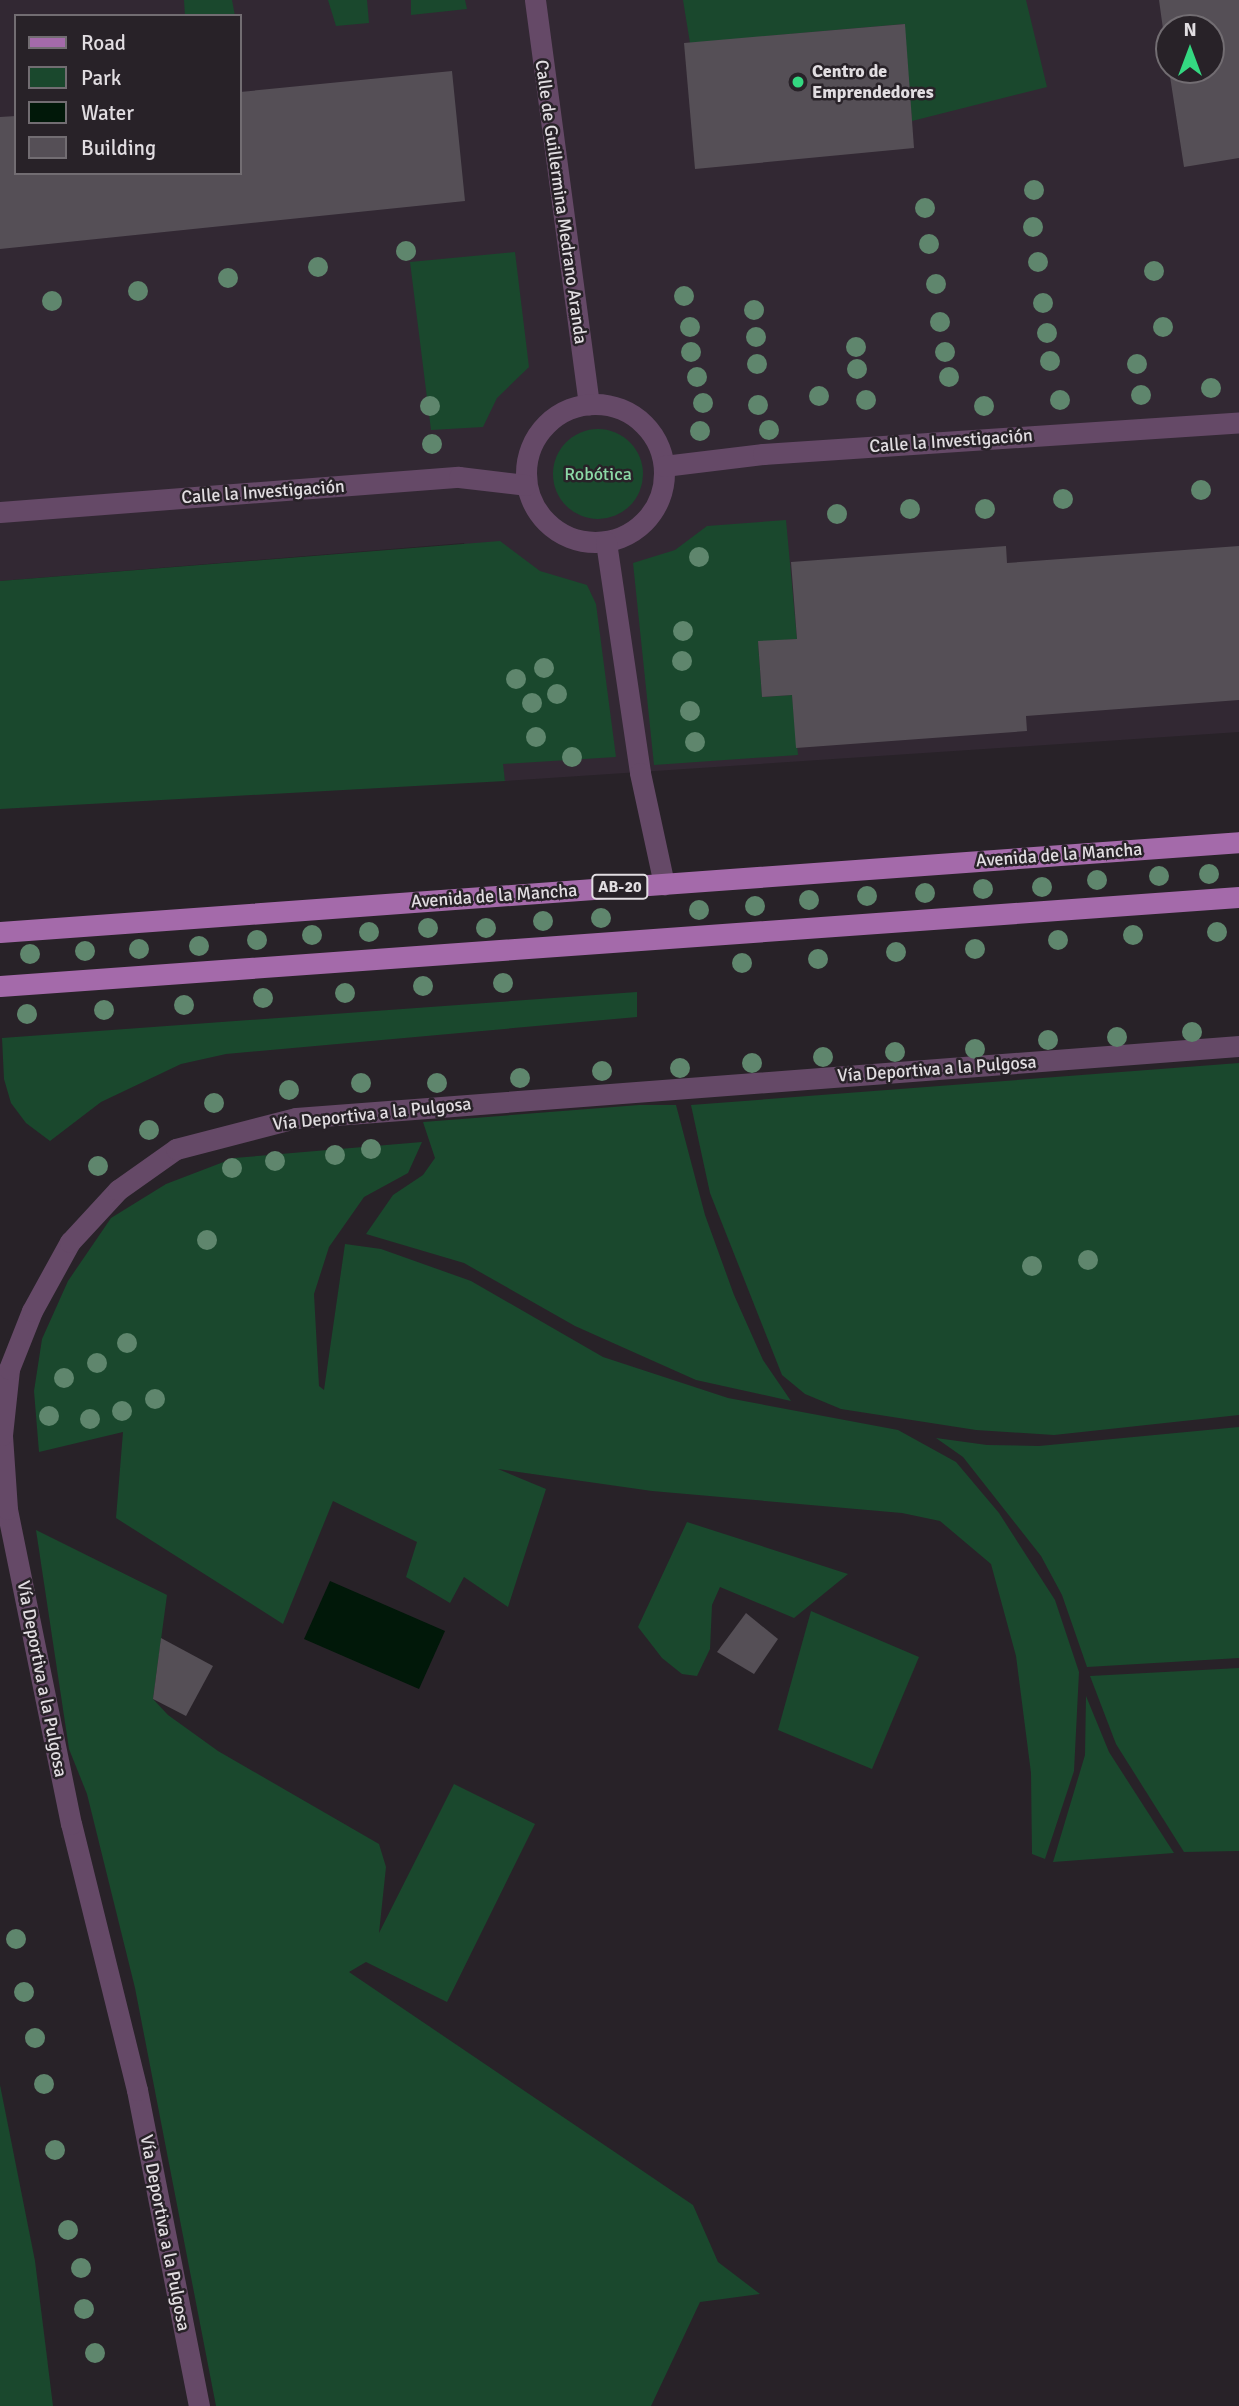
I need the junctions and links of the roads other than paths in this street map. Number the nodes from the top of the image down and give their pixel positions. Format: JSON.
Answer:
{"nodes":[{"id":1,"x":535,"y":0,"type":"edge"},
{"id":2,"x":589,"y":404,"type":"junction"},
{"id":3,"x":1239,"y":422,"type":"edge"},
{"id":4,"x":664,"y":466,"type":"junction"},
{"id":5,"x":526,"y":485,"type":"junction"},
{"id":6,"x":0,"y":512,"type":"edge"},
{"id":7,"x":606,"y":542,"type":"junction"},
{"id":8,"x":1239,"y":842,"type":"edge"},
{"id":9,"x":664,"y":884,"type":"junction"},
{"id":10,"x":1239,"y":897,"type":"edge"},
{"id":11,"x":0,"y":932,"type":"edge"},
{"id":12,"x":0,"y":986,"type":"edge"},
{"id":13,"x":1239,"y":1046,"type":"edge"},
{"id":14,"x":199,"y":2406,"type":"edge"}],
"edges":[{"from":1,"to":2,"type":"street","name":"Calle de Guillermina Medrano Aranda"},
{"from":2,"to":4,"type":"street"},
{"from":2,"to":5,"type":"street"},
{"from":3,"to":4,"type":"street","name":"Calle la Investigación"},
{"from":4,"to":7,"type":"street"},
{"from":5,"to":6,"type":"street","name":"Calle la Investigación"},
{"from":5,"to":7,"type":"street"},
{"from":7,"to":9,"type":"street"},
{"from":8,"to":9,"type":"main road","name":"Avenida de la Mancha","number":"AB-20"},
{"from":9,"to":11,"type":"main road","name":"Avenida de la Mancha","number":"AB-20"},
{"from":10,"to":12,"type":"main road"},
{"from":13,"to":14,"type":"street","name":"Vía Deportiva a la Pulgosa"}]}
